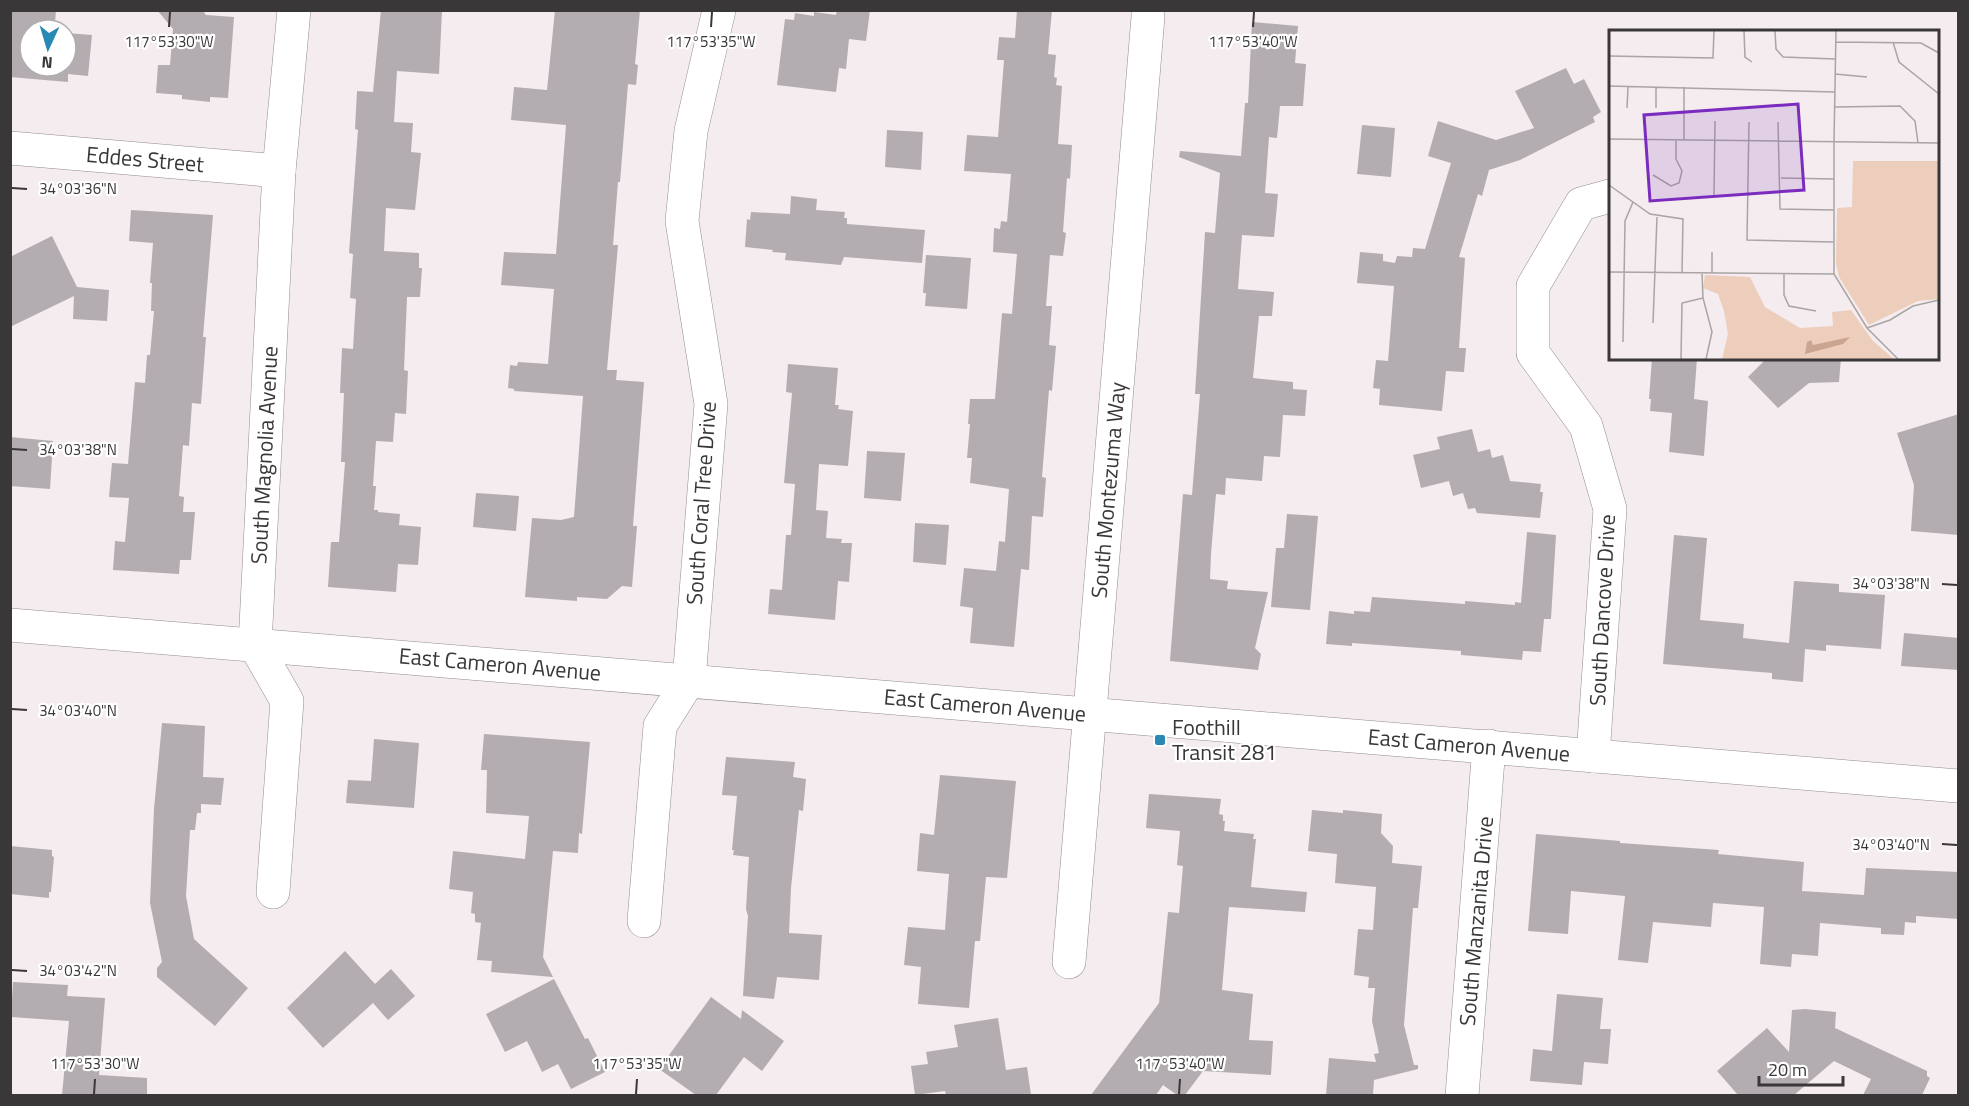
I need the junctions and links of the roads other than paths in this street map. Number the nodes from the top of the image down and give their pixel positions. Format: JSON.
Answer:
{"nodes":[{"id":1,"x":294,"y":10,"type":"edge"},
{"id":2,"x":719,"y":10,"type":"edge"},
{"id":3,"x":1148,"y":18,"type":"dead end"},
{"id":4,"x":10,"y":148,"type":"edge"},
{"id":5,"x":279,"y":171,"type":"junction"},
{"id":6,"x":1609,"y":197,"type":"edge"},
{"id":7,"x":10,"y":625,"type":"edge"},
{"id":8,"x":255,"y":645,"type":"junction"},
{"id":9,"x":688,"y":680,"type":"junction"},
{"id":10,"x":1089,"y":714,"type":"junction"},
{"id":11,"x":1489,"y":746,"type":"junction"},
{"id":12,"x":1593,"y":756,"type":"junction"},
{"id":13,"x":1959,"y":786,"type":"edge"},
{"id":14,"x":273,"y":892,"type":"dead end"},
{"id":15,"x":644,"y":921,"type":"dead end"},
{"id":16,"x":1069,"y":962,"type":"dead end"},
{"id":17,"x":1462,"y":1095,"type":"edge"}],
"edges":[{"from":1,"to":5,"type":"street","name":"South Magnolia Avenue"},
{"from":2,"to":9,"type":"street","name":"South Coral Tree Drive"},
{"from":3,"to":10,"type":"street","name":"South Montezuma Way"},
{"from":4,"to":5,"type":"street","name":"Eddes Street"},
{"from":5,"to":8,"type":"street","name":"South Magnolia Avenue"},
{"from":6,"to":12,"type":"street","name":"South Dancove Drive"},
{"from":7,"to":8,"type":"street","name":"East Cameron Avenue"},
{"from":8,"to":9,"type":"street","name":"East Cameron Avenue"},
{"from":8,"to":14,"type":"street"},
{"from":9,"to":10,"type":"street","name":"East Cameron Avenue"},
{"from":9,"to":15,"type":"street","name":"South Coral Tree Drive"},
{"from":10,"to":11,"type":"street","name":"East Cameron Avenue"},
{"from":10,"to":16,"type":"street","name":"South Montezuma Way"},
{"from":11,"to":12,"type":"street","name":"East Cameron Avenue"},
{"from":11,"to":17,"type":"street","name":"South Manzanita Drive"},
{"from":12,"to":13,"type":"street","name":"East Cameron Avenue"}]}
